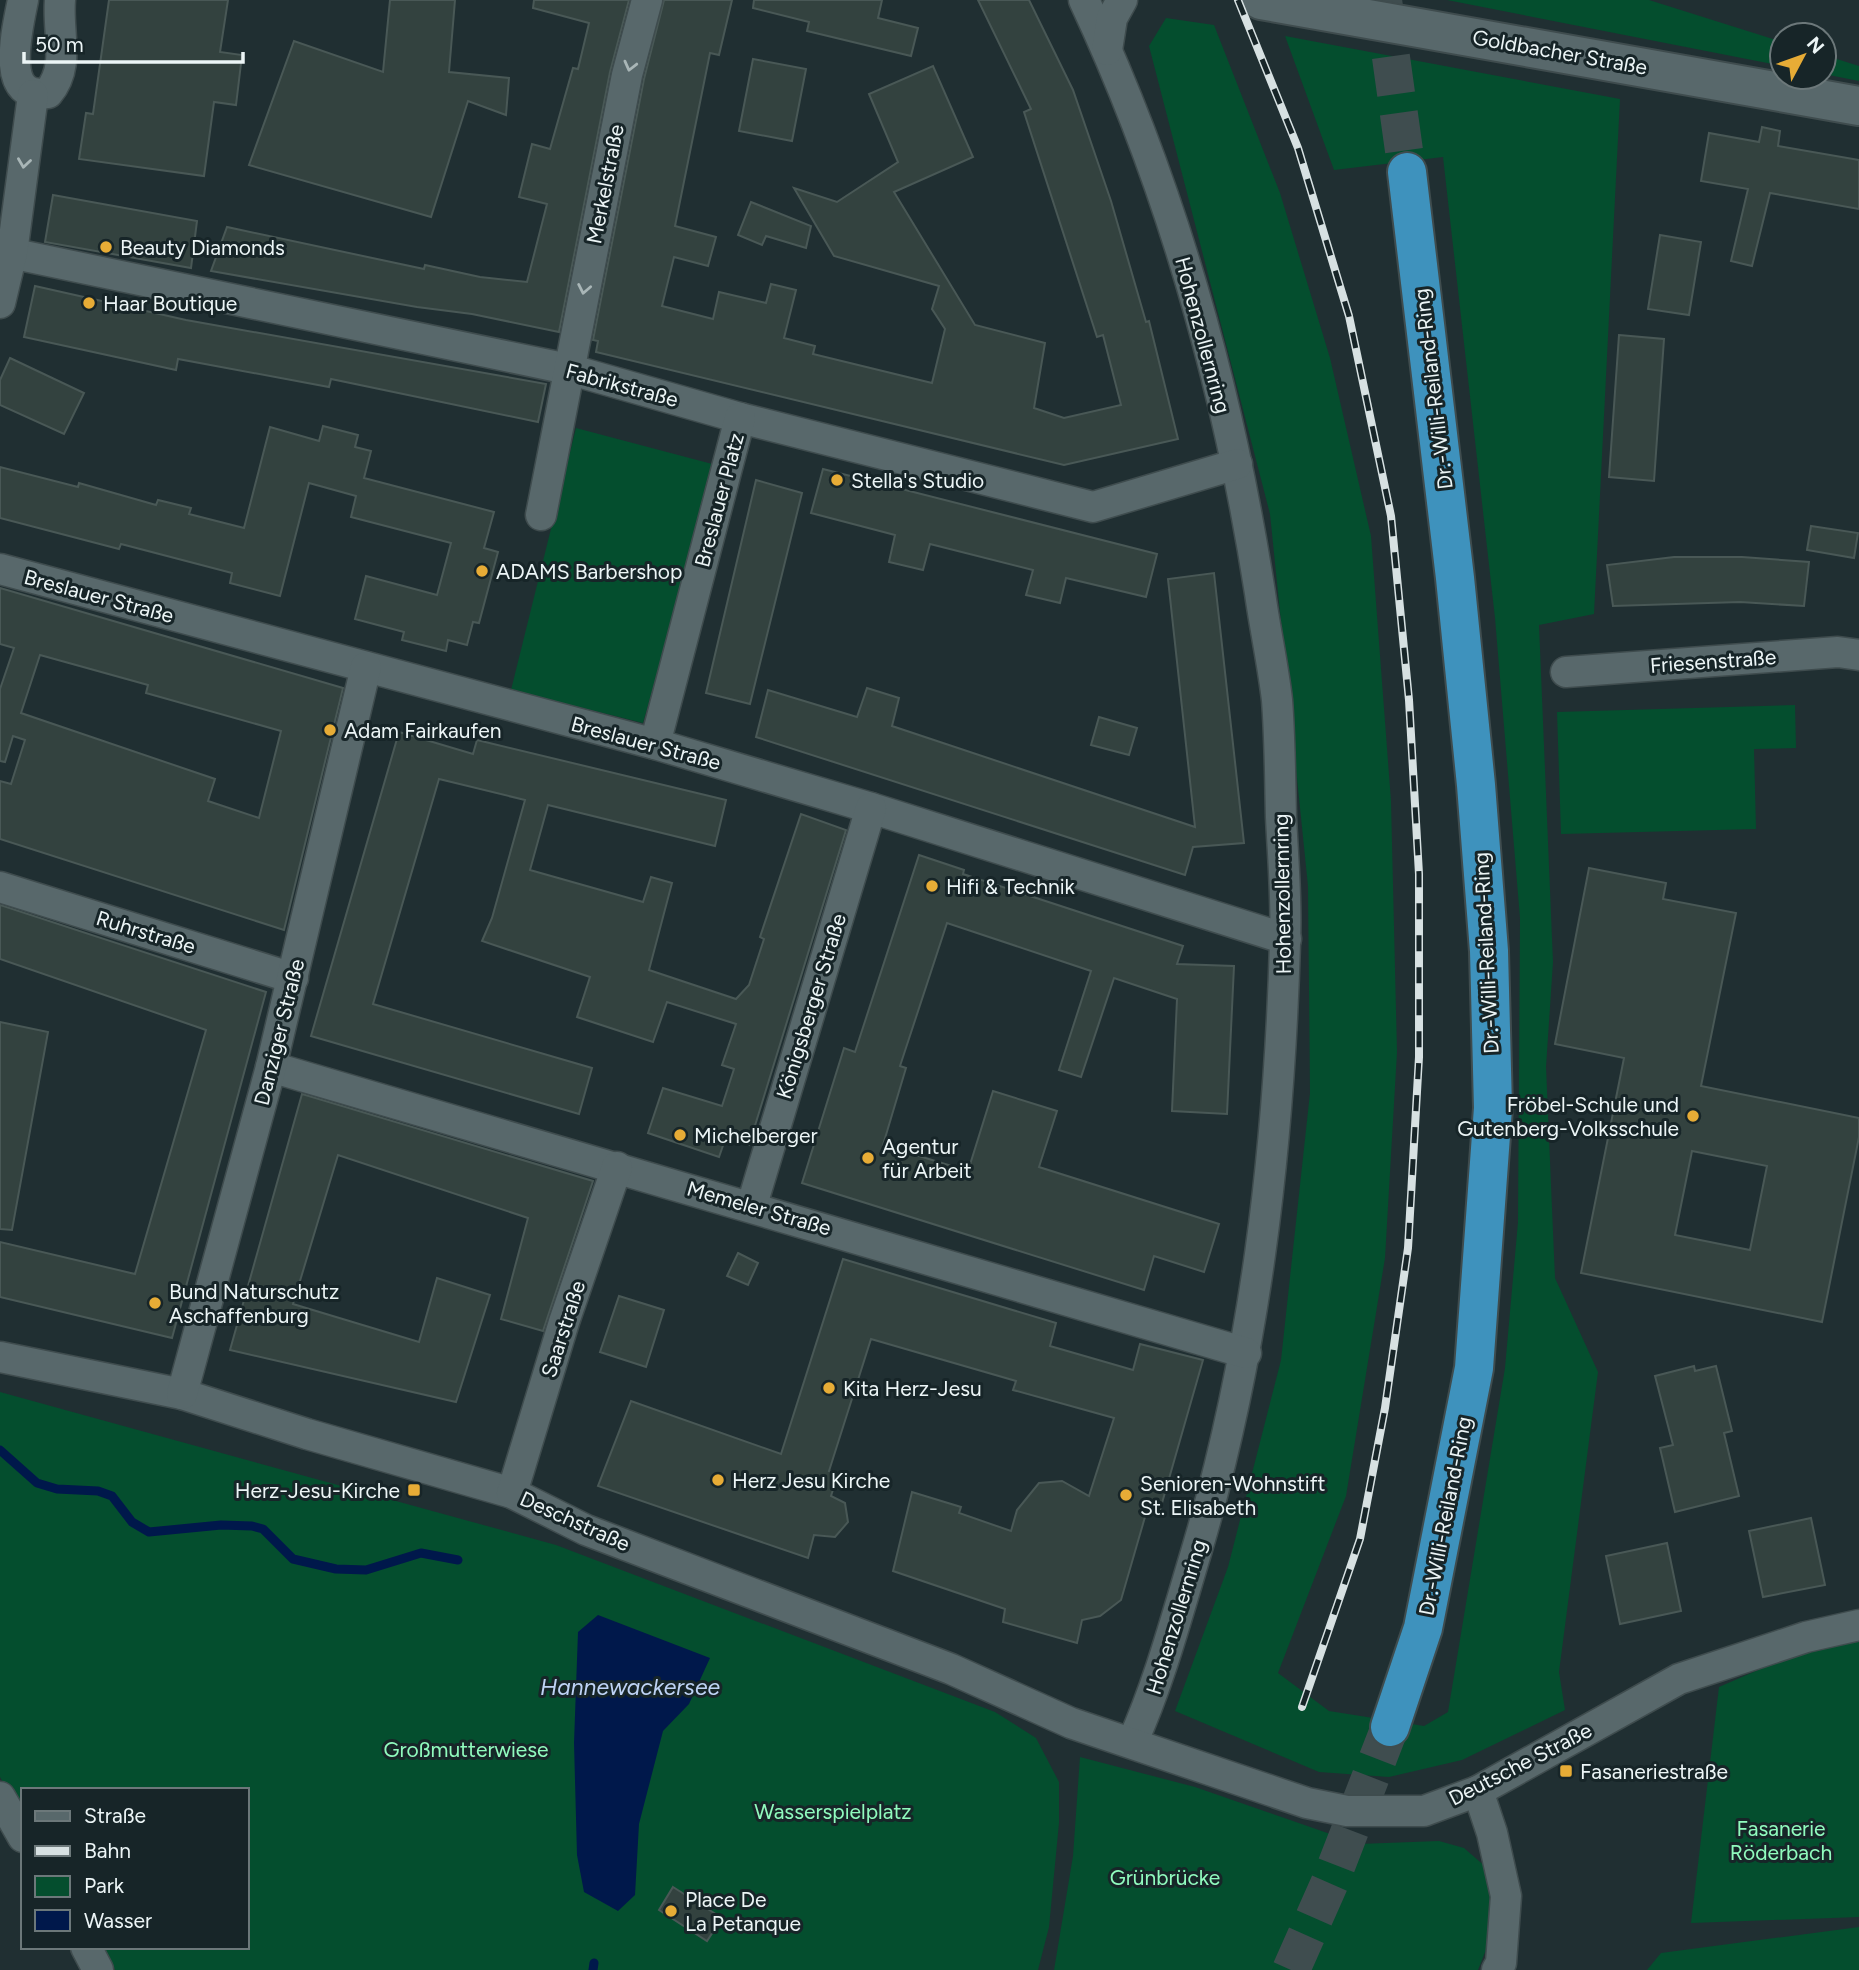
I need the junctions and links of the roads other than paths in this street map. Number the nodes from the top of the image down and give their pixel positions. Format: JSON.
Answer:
{"nodes":[{"id":1,"x":23,"y":0,"type":"edge"},
{"id":2,"x":61,"y":0,"type":"edge"},
{"id":3,"x":647,"y":0,"type":"edge"},
{"id":4,"x":1084,"y":0,"type":"edge"},
{"id":5,"x":1122,"y":0,"type":"edge"},
{"id":6,"x":1274,"y":2,"type":"edge"},
{"id":7,"x":1107,"y":50,"type":"junction"},
{"id":8,"x":33,"y":95,"type":"junction"},
{"id":9,"x":1859,"y":106,"type":"edge"},
{"id":10,"x":1407,"y":172,"type":"tunnel mouth"},
{"id":11,"x":6,"y":252,"type":"edge"},
{"id":12,"x":0,"y":303,"type":"edge"},
{"id":13,"x":568,"y":369,"type":"junction"},
{"id":14,"x":740,"y":418,"type":"junction"},
{"id":15,"x":1237,"y":464,"type":"junction"},
{"id":16,"x":541,"y":514,"type":"dead end"},
{"id":17,"x":0,"y":569,"type":"edge"},
{"id":18,"x":1859,"y":655,"type":"edge"},
{"id":19,"x":366,"y":667,"type":"junction"},
{"id":20,"x":1566,"y":672,"type":"dead end"},
{"id":21,"x":655,"y":744,"type":"junction"},
{"id":22,"x":871,"y":808,"type":"junction"},
{"id":23,"x":0,"y":887,"type":"edge"},
{"id":24,"x":1286,"y":939,"type":"junction"},
{"id":25,"x":293,"y":978,"type":"junction"},
{"id":26,"x":271,"y":1067,"type":"junction"},
{"id":27,"x":617,"y":1167,"type":"junction"},
{"id":28,"x":752,"y":1205,"type":"junction"},
{"id":29,"x":1246,"y":1353,"type":"junction"},
{"id":30,"x":0,"y":1357,"type":"edge"},
{"id":31,"x":182,"y":1394,"type":"junction"},
{"id":32,"x":512,"y":1493,"type":"junction"},
{"id":33,"x":1859,"y":1625,"type":"edge"},
{"id":34,"x":1390,"y":1727,"type":"tunnel mouth"},
{"id":35,"x":1132,"y":1743,"type":"junction"},
{"id":36,"x":1478,"y":1791,"type":"junction"},
{"id":37,"x":0,"y":1797,"type":"edge"},
{"id":38,"x":21,"y":1834,"type":"edge"},
{"id":39,"x":87,"y":1949,"type":"edge"},
{"id":40,"x":98,"y":1970,"type":"edge"},
{"id":41,"x":1497,"y":1970,"type":"edge"}],
"edges":[{"from":1,"to":8,"type":"street"},
{"from":2,"to":8,"type":"street"},
{"from":3,"to":13,"type":"street","name":"Merkelstraße","one_way":true},
{"from":4,"to":7,"type":"street","name":"Hohenzollernring"},
{"from":5,"to":7,"type":"street"},
{"from":6,"to":9,"type":"main road","name":"Goldbacher Straße"},
{"from":7,"to":15,"type":"street","name":"Hohenzollernring"},
{"from":8,"to":11,"type":"street","one_way":true},
{"from":10,"to":34,"type":"highway","name":"Dr.-Willi-Reiland-Ring"},
{"from":11,"to":12,"type":"street"},
{"from":11,"to":13,"type":"street","name":"Fabrikstraße"},
{"from":13,"to":14,"type":"street","name":"Fabrikstraße"},
{"from":13,"to":16,"type":"street"},
{"from":14,"to":15,"type":"street","name":"Fabrikstraße"},
{"from":14,"to":21,"type":"street","name":"Breslauer Platz"},
{"from":15,"to":24,"type":"street","name":"Hohenzollernring"},
{"from":17,"to":19,"type":"street","name":"Breslauer Straße"},
{"from":18,"to":20,"type":"street","name":"Friesenstraße"},
{"from":19,"to":21,"type":"street","name":"Breslauer Straße"},
{"from":19,"to":25,"type":"street","name":"Danziger Straße"},
{"from":21,"to":22,"type":"street","name":"Breslauer Straße"},
{"from":22,"to":24,"type":"street","name":"Breslauer Straße"},
{"from":22,"to":28,"type":"street","name":"Königsberger Straße"},
{"from":23,"to":25,"type":"street","name":"Ruhrstraße"},
{"from":24,"to":29,"type":"street","name":"Hohenzollernring"},
{"from":25,"to":26,"type":"street","name":"Danziger Straße"},
{"from":26,"to":27,"type":"street","name":"Memeler Straße"},
{"from":26,"to":31,"type":"street","name":"Danziger Straße"},
{"from":27,"to":28,"type":"street","name":"Memeler Straße"},
{"from":27,"to":32,"type":"street","name":"Saarstraße"},
{"from":28,"to":29,"type":"street","name":"Memeler Straße"},
{"from":29,"to":35,"type":"street","name":"Hohenzollernring"},
{"from":30,"to":31,"type":"street","name":"Deschstraße"},
{"from":31,"to":32,"type":"street","name":"Deschstraße"},
{"from":32,"to":35,"type":"street","name":"Deschstraße"},
{"from":33,"to":36,"type":"street","name":"Deutsche Straße"},
{"from":35,"to":36,"type":"street","name":"Deutsche Straße"},
{"from":36,"to":41,"type":"street"},
{"from":37,"to":38,"type":"street"},
{"from":39,"to":40,"type":"street"}]}
